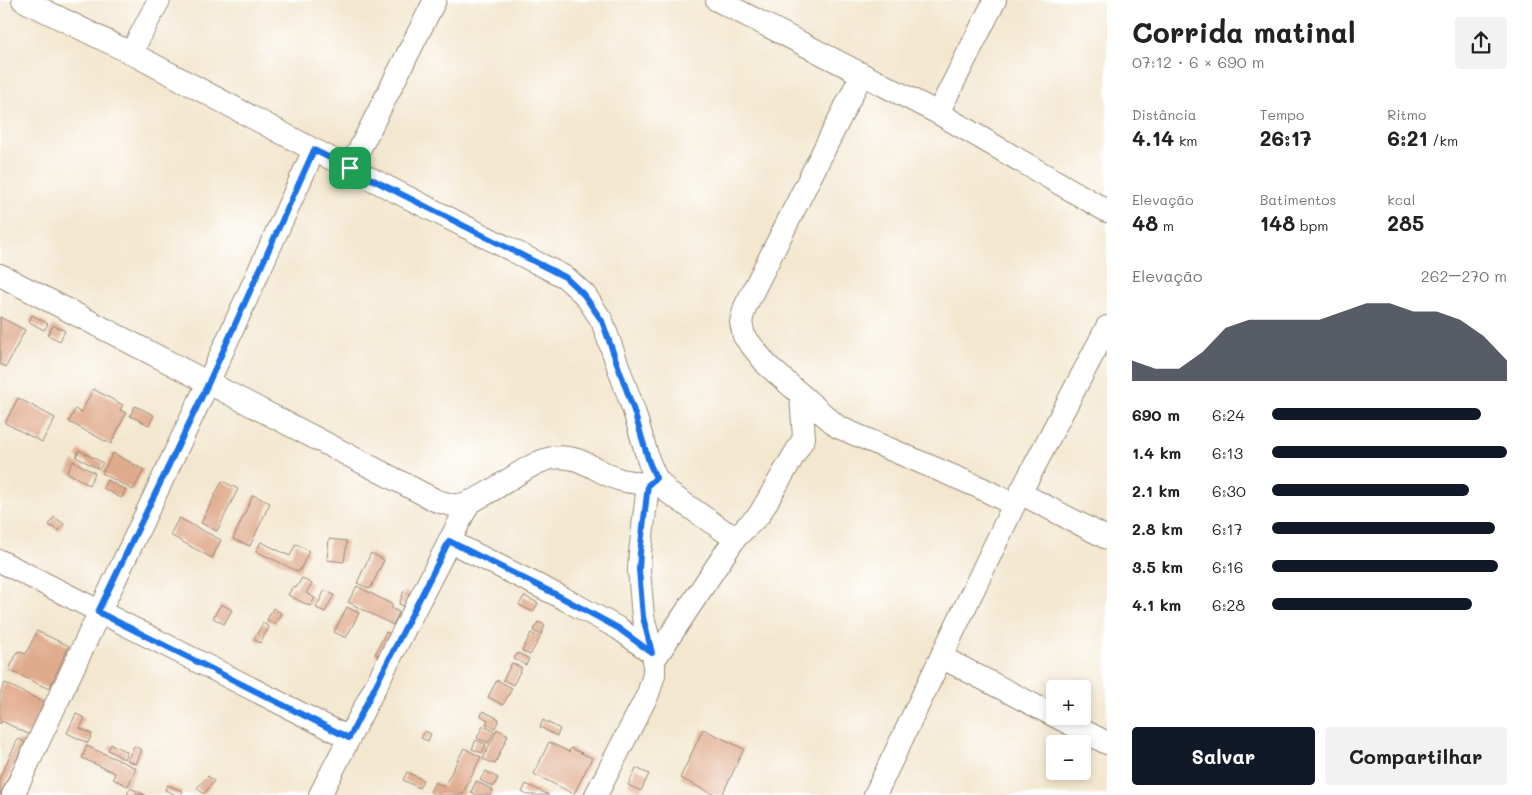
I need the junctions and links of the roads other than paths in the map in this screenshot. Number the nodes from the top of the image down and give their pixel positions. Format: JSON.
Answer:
{"nodes":[{"id":1,"x":23,"y":0,"type":"edge"},
{"id":2,"x":159,"y":0,"type":"edge"},
{"id":3,"x":435,"y":0,"type":"edge"},
{"id":4,"x":717,"y":0,"type":"edge"},
{"id":5,"x":995,"y":0,"type":"edge"},
{"id":6,"x":131,"y":54,"type":"junction"},
{"id":7,"x":862,"y":74,"type":"junction"},
{"id":8,"x":938,"y":113,"type":"junction"},
{"id":9,"x":314,"y":150,"type":"junction"},
{"id":10,"x":350,"y":168,"type":"junction"},
{"id":11,"x":1107,"y":211,"type":"edge"},
{"id":12,"x":0,"y":276,"type":"edge"},
{"id":13,"x":1107,"y":327,"type":"edge"},
{"id":14,"x":208,"y":384,"type":"junction"},
{"id":15,"x":801,"y":395,"type":"junction"},
{"id":16,"x":838,"y":427,"type":"junction"},
{"id":17,"x":804,"y":438,"type":"junction"},
{"id":18,"x":620,"y":480,"type":"junction"},
{"id":19,"x":652,"y":482,"type":"junction"},
{"id":20,"x":1017,"y":499,"type":"junction"},
{"id":21,"x":469,"y":503,"type":"junction"},
{"id":22,"x":643,"y":518,"type":"junction"},
{"id":23,"x":736,"y":537,"type":"junction"},
{"id":24,"x":1107,"y":538,"type":"edge"},
{"id":25,"x":449,"y":541,"type":"junction"},
{"id":26,"x":0,"y":561,"type":"edge"},
{"id":27,"x":98,"y":612,"type":"junction"},
{"id":28,"x":653,"y":656,"type":"junction"},
{"id":29,"x":941,"y":657,"type":"junction"},
{"id":30,"x":1046,"y":711,"type":"edge"},
{"id":31,"x":1072,"y":725,"type":"edge"},
{"id":32,"x":349,"y":738,"type":"junction"},
{"id":33,"x":1107,"y":743,"type":"edge"},
{"id":34,"x":13,"y":795,"type":"edge"},
{"id":35,"x":320,"y":795,"type":"edge"},
{"id":36,"x":596,"y":795,"type":"edge"},
{"id":37,"x":874,"y":795,"type":"edge"}],
"edges":[{"from":1,"to":6,"type":"street"},
{"from":2,"to":6,"type":"street"},
{"from":3,"to":10,"type":"street"},
{"from":4,"to":7,"type":"street"},
{"from":5,"to":8,"type":"street"},
{"from":6,"to":9,"type":"street"},
{"from":7,"to":8,"type":"street"},
{"from":7,"to":15,"type":"street"},
{"from":8,"to":11,"type":"street"},
{"from":9,"to":10,"type":"street"},
{"from":9,"to":14,"type":"street"},
{"from":10,"to":19,"type":"street"},
{"from":12,"to":14,"type":"street"},
{"from":13,"to":20,"type":"street"},
{"from":14,"to":21,"type":"street"},
{"from":14,"to":27,"type":"street"},
{"from":15,"to":16,"type":"street"},
{"from":15,"to":17,"type":"street"},
{"from":16,"to":17,"type":"street"},
{"from":16,"to":20,"type":"street"},
{"from":17,"to":23,"type":"street"},
{"from":18,"to":19,"type":"street"},
{"from":18,"to":21,"type":"street"},
{"from":18,"to":22,"type":"street"},
{"from":19,"to":22,"type":"street"},
{"from":19,"to":23,"type":"street"},
{"from":20,"to":24,"type":"street"},
{"from":20,"to":29,"type":"street"},
{"from":21,"to":25,"type":"street"},
{"from":22,"to":28,"type":"street"},
{"from":23,"to":28,"type":"street"},
{"from":25,"to":28,"type":"street"},
{"from":25,"to":32,"type":"street"},
{"from":26,"to":27,"type":"street"},
{"from":27,"to":32,"type":"street"},
{"from":27,"to":34,"type":"street"},
{"from":28,"to":36,"type":"street"},
{"from":29,"to":30,"type":"street"},
{"from":29,"to":37,"type":"street"},
{"from":31,"to":33,"type":"street"},
{"from":32,"to":35,"type":"street"}]}
